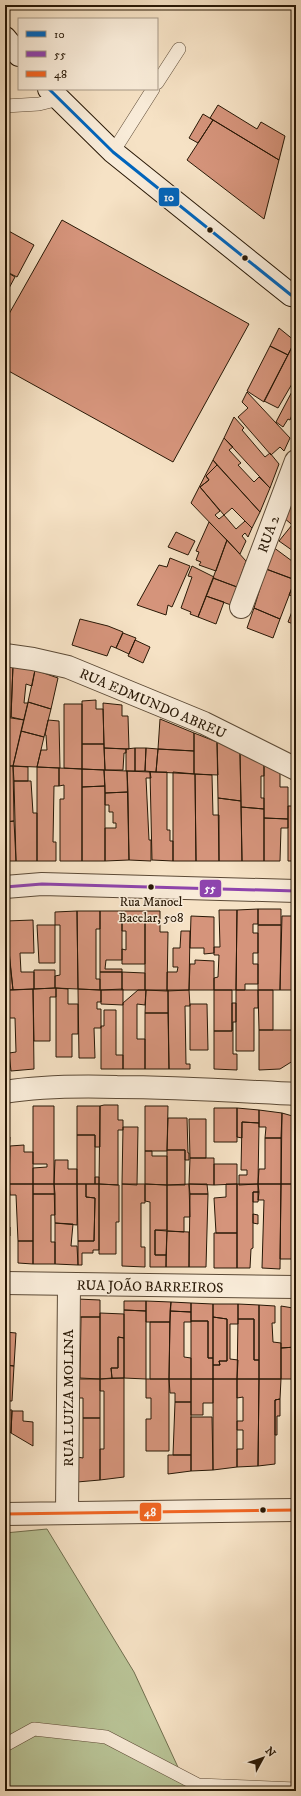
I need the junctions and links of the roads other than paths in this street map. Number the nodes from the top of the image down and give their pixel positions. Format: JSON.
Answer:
{"nodes":[{"id":1,"x":5,"y":38,"type":"edge"},
{"id":2,"x":179,"y":49,"type":"dead end"},
{"id":3,"x":18,"y":54,"type":"edge"},
{"id":4,"x":158,"y":81,"type":"edge"},
{"id":5,"x":152,"y":90,"type":"edge"},
{"id":6,"x":54,"y":94,"type":"edge"},
{"id":7,"x":5,"y":106,"type":"edge"},
{"id":8,"x":113,"y":152,"type":"junction"},
{"id":9,"x":294,"y":298,"type":"edge"},
{"id":10,"x":296,"y":461,"type":"edge"},
{"id":11,"x":241,"y":607,"type":"dead end"},
{"id":12,"x":5,"y":655,"type":"edge"},
{"id":13,"x":296,"y":769,"type":"edge"},
{"id":14,"x":5,"y":887,"type":"edge"},
{"id":15,"x":296,"y":892,"type":"edge"},
{"id":16,"x":5,"y":1092,"type":"edge"},
{"id":17,"x":296,"y":1094,"type":"edge"},
{"id":18,"x":5,"y":1283,"type":"edge"},
{"id":19,"x":69,"y":1285,"type":"junction"},
{"id":20,"x":296,"y":1288,"type":"edge"},
{"id":21,"x":296,"y":1510,"type":"edge"},
{"id":22,"x":67,"y":1512,"type":"junction"},
{"id":23,"x":5,"y":1514,"type":"edge"},
{"id":24,"x":5,"y":1745,"type":"edge"},
{"id":25,"x":296,"y":1789,"type":"edge"}],
"edges":[{"from":1,"to":3,"type":"street"},
{"from":2,"to":4,"type":"lane"},
{"from":5,"to":8,"type":"lane"},
{"from":6,"to":7,"type":"lane"},
{"from":6,"to":8,"type":"street"},
{"from":8,"to":9,"type":"street"},
{"from":10,"to":11,"type":"street","name":"RUA 2"},
{"from":12,"to":13,"type":"street","name":"RUA EDMUNDO ABREU"},
{"from":14,"to":15,"type":"street"},
{"from":16,"to":17,"type":"street"},
{"from":18,"to":19,"type":"street","name":"RUA JOÃO BARREIROS"},
{"from":19,"to":20,"type":"street","name":"RUA JOÃO BARREIROS"},
{"from":19,"to":22,"type":"street","name":"RUA LUIZA MOLINA"},
{"from":21,"to":22,"type":"street"},
{"from":22,"to":23,"type":"street"},
{"from":24,"to":25,"type":"lane"}]}
